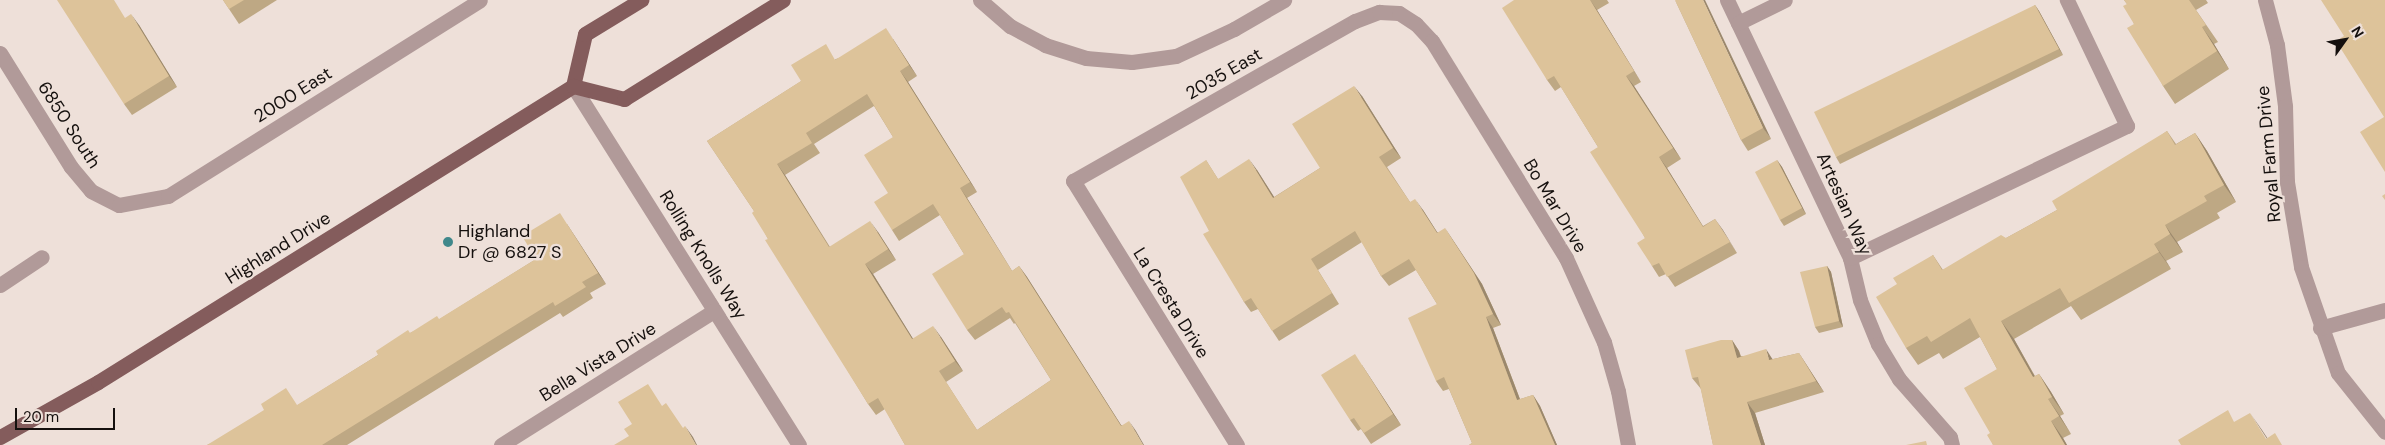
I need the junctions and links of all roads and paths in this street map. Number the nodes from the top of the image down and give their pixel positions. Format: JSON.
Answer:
{"nodes":[{"id":1,"x":480,"y":0,"type":"edge"},
{"id":2,"x":641,"y":0,"type":"edge"},
{"id":3,"x":783,"y":0,"type":"edge"},
{"id":4,"x":980,"y":0,"type":"edge"},
{"id":5,"x":1284,"y":0,"type":"edge"},
{"id":6,"x":1727,"y":0,"type":"edge"},
{"id":7,"x":1785,"y":0,"type":"edge"},
{"id":8,"x":2067,"y":0,"type":"edge"},
{"id":9,"x":2265,"y":0,"type":"edge"},
{"id":10,"x":1399,"y":13,"type":"joint"},
{"id":11,"x":1738,"y":23,"type":"junction"},
{"id":12,"x":0,"y":53,"type":"edge"},
{"id":13,"x":574,"y":86,"type":"junction"},
{"id":14,"x":1072,"y":181,"type":"joint"},
{"id":15,"x":119,"y":204,"type":"joint"},
{"id":16,"x":42,"y":257,"type":"dead end"},
{"id":17,"x":1850,"y":258,"type":"junction"},
{"id":18,"x":0,"y":285,"type":"edge"},
{"id":19,"x":2385,"y":310,"type":"edge"},
{"id":20,"x":714,"y":311,"type":"junction"},
{"id":21,"x":2320,"y":328,"type":"junction"},
{"id":22,"x":2385,"y":432,"type":"edge"},
{"id":23,"x":0,"y":438,"type":"edge"},
{"id":24,"x":501,"y":445,"type":"edge"},
{"id":25,"x":799,"y":445,"type":"edge"},
{"id":26,"x":1237,"y":445,"type":"edge"},
{"id":27,"x":1628,"y":445,"type":"edge"},
{"id":28,"x":1952,"y":445,"type":"edge"}],
"edges":[{"from":1,"to":15,"type":"street","name":"2000 East"},
{"from":2,"to":13,"type":"main road"},
{"from":3,"to":13,"type":"main road"},
{"from":4,"to":5,"type":"street"},
{"from":6,"to":11,"type":"street","name":"Artesian Way"},
{"from":7,"to":11,"type":"street"},
{"from":8,"to":17,"type":"street"},
{"from":9,"to":21,"type":"street","name":"Royal Farm Drive"},
{"from":10,"to":14,"type":"street","name":"2035 East"},
{"from":10,"to":27,"type":"street","name":"Bo Mar Drive"},
{"from":11,"to":17,"type":"street","name":"Artesian Way"},
{"from":12,"to":15,"type":"street","name":"6850 South"},
{"from":13,"to":20,"type":"street","name":"Rolling Knolls Way"},
{"from":13,"to":23,"type":"main road","name":"Highland Drive"},
{"from":14,"to":26,"type":"street","name":"La Cresta Drive"},
{"from":16,"to":18,"type":"street"},
{"from":17,"to":28,"type":"street","name":"Artesian Way"},
{"from":19,"to":21,"type":"street"},
{"from":20,"to":24,"type":"street","name":"Bella Vista Drive"},
{"from":20,"to":25,"type":"street","name":"Rolling Knolls Way"},
{"from":21,"to":22,"type":"street","name":"Royal Farm Drive"}]}
